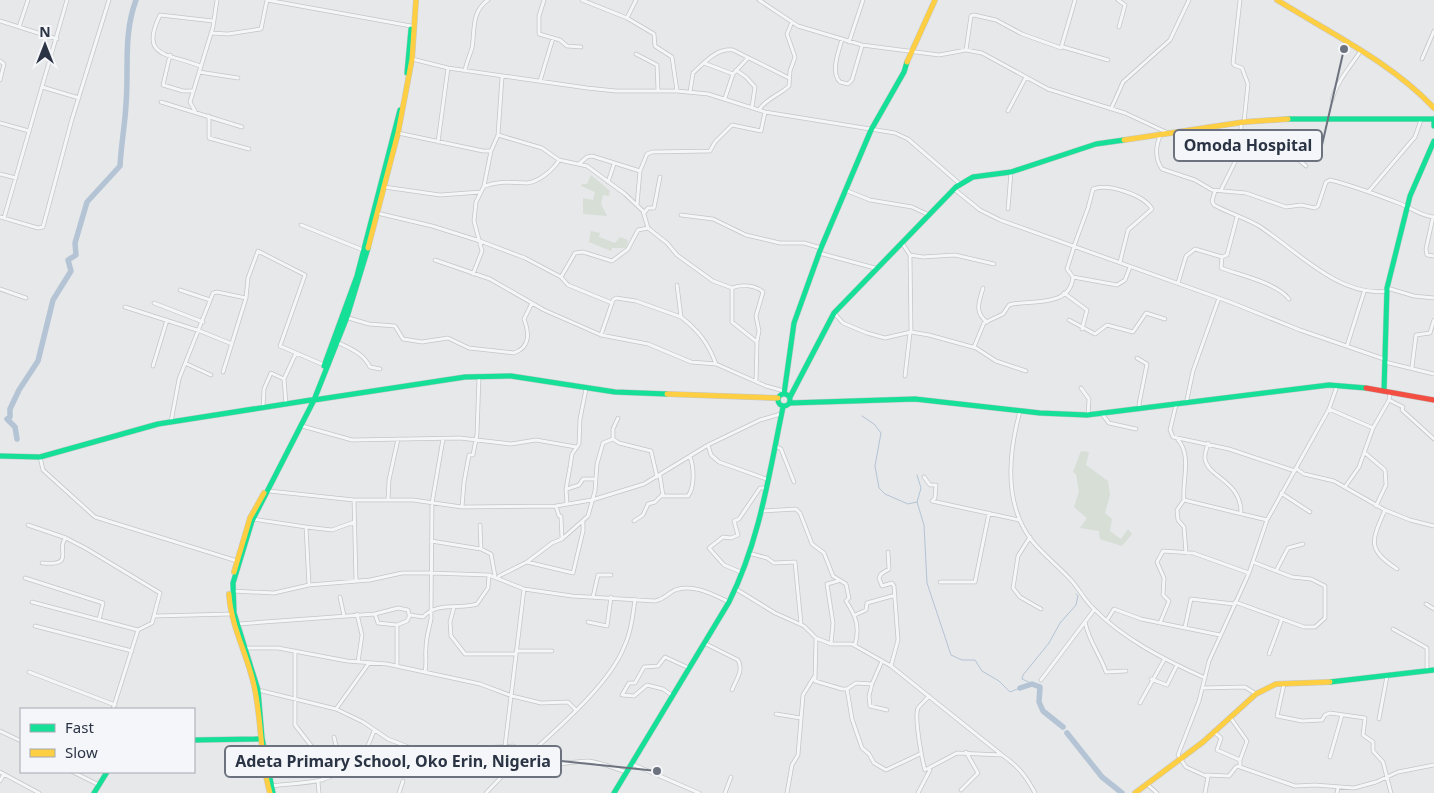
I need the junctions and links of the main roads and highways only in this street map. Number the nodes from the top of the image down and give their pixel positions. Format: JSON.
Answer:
{"nodes":[{"id":1,"x":415,"y":0,"type":"edge"},
{"id":2,"x":935,"y":0,"type":"edge"},
{"id":3,"x":1277,"y":0,"type":"edge"},
{"id":4,"x":1282,"y":0,"type":"edge"},
{"id":5,"x":1434,"y":104,"type":"edge"},
{"id":6,"x":1434,"y":108,"type":"edge"},
{"id":7,"x":1434,"y":123,"type":"edge"},
{"id":8,"x":397,"y":133,"type":"junction"},
{"id":9,"x":1434,"y":142,"type":"edge"},
{"id":10,"x":345,"y":317,"type":"junction"},
{"id":11,"x":1387,"y":392,"type":"junction"},
{"id":12,"x":784,"y":393,"type":"junction"},
{"id":13,"x":778,"y":398,"type":"junction"},
{"id":14,"x":312,"y":400,"type":"junction"},
{"id":15,"x":790,"y":400,"type":"junction"},
{"id":16,"x":1434,"y":400,"type":"edge"},
{"id":17,"x":783,"y":407,"type":"junction"},
{"id":18,"x":0,"y":456,"type":"edge"},
{"id":19,"x":274,"y":477,"type":"junction"},
{"id":20,"x":241,"y":552,"type":"junction"},
{"id":21,"x":248,"y":659,"type":"junction"},
{"id":22,"x":1434,"y":670,"type":"edge"},
{"id":23,"x":258,"y":739,"type":"junction"},
{"id":24,"x":195,"y":740,"type":"edge"},
{"id":25,"x":106,"y":773,"type":"edge"},
{"id":26,"x":94,"y":793,"type":"edge"},
{"id":27,"x":272,"y":793,"type":"edge"},
{"id":28,"x":614,"y":793,"type":"edge"},
{"id":29,"x":1135,"y":793,"type":"edge"}],
"edges":[{"from":1,"to":8,"type":"main road"},
{"from":1,"to":8,"type":"main road"},
{"from":2,"to":12,"type":"main road"},
{"from":3,"to":6,"type":"main road"},
{"from":4,"to":5,"type":"main road"},
{"from":7,"to":15,"type":"main road"},
{"from":8,"to":10,"type":"main road"},
{"from":8,"to":10,"type":"main road"},
{"from":9,"to":11,"type":"main road"},
{"from":10,"to":14,"type":"main road"},
{"from":10,"to":14,"type":"main road"},
{"from":11,"to":15,"type":"main road"},
{"from":11,"to":16,"type":"main road"},
{"from":12,"to":13,"type":"main road"},
{"from":12,"to":15,"type":"main road"},
{"from":13,"to":14,"type":"main road"},
{"from":13,"to":17,"type":"main road"},
{"from":14,"to":18,"type":"main road"},
{"from":14,"to":19,"type":"main road"},
{"from":14,"to":19,"type":"main road"},
{"from":15,"to":17,"type":"main road"},
{"from":17,"to":28,"type":"main road"},
{"from":19,"to":20,"type":"main road"},
{"from":19,"to":20,"type":"main road"},
{"from":20,"to":21,"type":"main road"},
{"from":20,"to":21,"type":"main road"},
{"from":21,"to":23,"type":"main road"},
{"from":21,"to":27,"type":"main road"},
{"from":22,"to":29,"type":"main road"},
{"from":23,"to":24,"type":"main road"},
{"from":23,"to":27,"type":"main road"},
{"from":25,"to":26,"type":"main road"}]}
